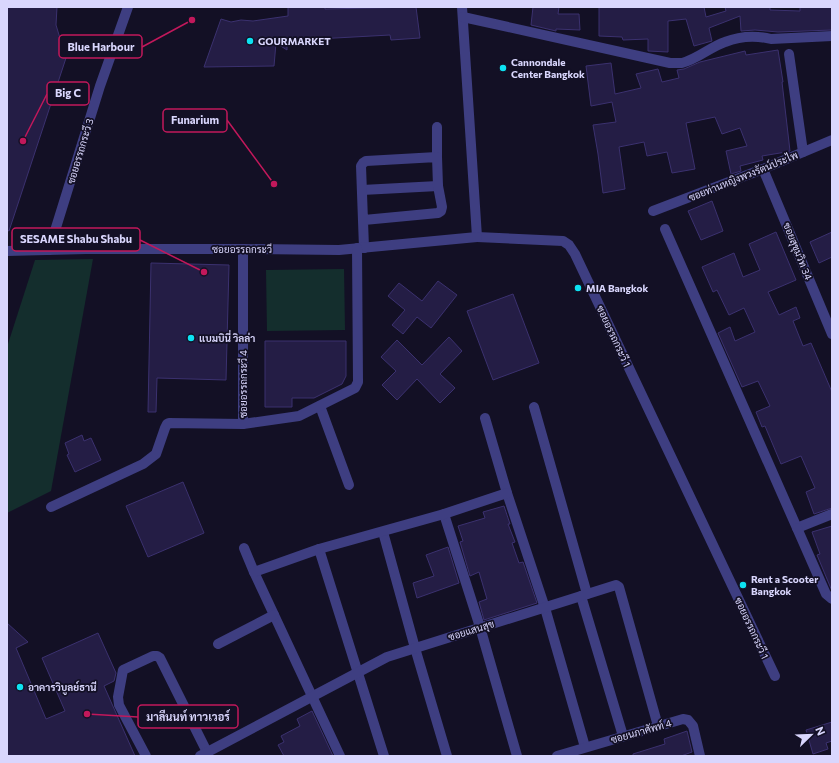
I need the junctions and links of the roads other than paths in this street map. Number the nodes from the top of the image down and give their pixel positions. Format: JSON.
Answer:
{"nodes":[{"id":1,"x":128,"y":7,"type":"edge"},
{"id":2,"x":463,"y":12,"type":"edge"},
{"id":3,"x":832,"y":36,"type":"edge"},
{"id":4,"x":789,"y":54,"type":"dead end"},
{"id":5,"x":437,"y":127,"type":"dead end"},
{"id":6,"x":832,"y":140,"type":"edge"},
{"id":7,"x":803,"y":152,"type":"junction"},
{"id":8,"x":437,"y":157,"type":"junction"},
{"id":9,"x":763,"y":169,"type":"junction"},
{"id":10,"x":438,"y":186,"type":"junction"},
{"id":11,"x":362,"y":190,"type":"junction"},
{"id":12,"x":653,"y":212,"type":"dead end"},
{"id":13,"x":364,"y":220,"type":"junction"},
{"id":14,"x":665,"y":229,"type":"dead end"},
{"id":15,"x":477,"y":237,"type":"junction"},
{"id":16,"x":361,"y":248,"type":"junction"},
{"id":17,"x":243,"y":249,"type":"junction"},
{"id":18,"x":49,"y":250,"type":"junction"},
{"id":19,"x":7,"y":251,"type":"edge"},
{"id":20,"x":832,"y":334,"type":"edge"},
{"id":21,"x":320,"y":406,"type":"junction"},
{"id":22,"x":534,"y":407,"type":"dead end"},
{"id":23,"x":485,"y":418,"type":"dead end"},
{"id":24,"x":243,"y":424,"type":"junction"},
{"id":25,"x":349,"y":485,"type":"dead end"},
{"id":26,"x":507,"y":493,"type":"junction"},
{"id":27,"x":51,"y":507,"type":"dead end"},
{"id":28,"x":444,"y":514,"type":"junction"},
{"id":29,"x":832,"y":514,"type":"edge"},
{"id":30,"x":797,"y":528,"type":"junction"},
{"id":31,"x":383,"y":532,"type":"junction"},
{"id":32,"x":244,"y":548,"type":"dead end"},
{"id":33,"x":319,"y":549,"type":"junction"},
{"id":34,"x":254,"y":572,"type":"junction"},
{"id":35,"x":584,"y":595,"type":"junction"},
{"id":36,"x":832,"y":599,"type":"edge"},
{"id":37,"x":545,"y":608,"type":"junction"},
{"id":38,"x":274,"y":615,"type":"junction"},
{"id":39,"x":480,"y":627,"type":"junction"},
{"id":40,"x":218,"y":644,"type":"dead end"},
{"id":41,"x":415,"y":648,"type":"junction"},
{"id":42,"x":358,"y":673,"type":"junction"},
{"id":43,"x":775,"y":676,"type":"dead end"},
{"id":44,"x":313,"y":697,"type":"junction"},
{"id":45,"x":658,"y":726,"type":"junction"},
{"id":46,"x":623,"y":736,"type":"junction"},
{"id":47,"x":586,"y":747,"type":"junction"},
{"id":48,"x":203,"y":754,"type":"edge"},
{"id":49,"x":146,"y":756,"type":"edge"},
{"id":50,"x":340,"y":756,"type":"edge"},
{"id":51,"x":384,"y":756,"type":"edge"},
{"id":52,"x":447,"y":756,"type":"edge"},
{"id":53,"x":517,"y":756,"type":"edge"},
{"id":54,"x":557,"y":756,"type":"edge"},
{"id":55,"x":700,"y":756,"type":"edge"}],
"edges":[{"from":1,"to":18,"type":"street","name":"ซอยอรรถกระวี 3"},
{"from":2,"to":3,"type":"street"},
{"from":2,"to":15,"type":"street"},
{"from":4,"to":7,"type":"street"},
{"from":5,"to":8,"type":"street"},
{"from":6,"to":7,"type":"street","name":"ซอยท่านหญิงพวงรัตน์ประไพ"},
{"from":7,"to":9,"type":"street","name":"ซอยท่านหญิงพวงรัตน์ประไพ"},
{"from":8,"to":10,"type":"street"},
{"from":8,"to":11,"type":"street"},
{"from":9,"to":12,"type":"street","name":"ซอยท่านหญิงพวงรัตน์ประไพ"},
{"from":9,"to":20,"type":"street","name":"ซอยสุขุมวิท 34"},
{"from":10,"to":11,"type":"street"},
{"from":10,"to":13,"type":"street"},
{"from":11,"to":13,"type":"street"},
{"from":13,"to":16,"type":"street"},
{"from":14,"to":30,"type":"street"},
{"from":15,"to":16,"type":"street","name":"ซอยอรรถกระวี"},
{"from":15,"to":43,"type":"street","name":"ซอยอรรถกระวี 1"},
{"from":16,"to":17,"type":"street","name":"ซอยอรรถกระวี"},
{"from":16,"to":21,"type":"street"},
{"from":17,"to":18,"type":"street","name":"ซอยอรรถกระวี"},
{"from":17,"to":24,"type":"street","name":"ซอยอรรถกระวี 4"},
{"from":18,"to":19,"type":"street","name":"ซอยอรรถกระวี"},
{"from":21,"to":24,"type":"street"},
{"from":21,"to":25,"type":"street"},
{"from":22,"to":35,"type":"street"},
{"from":23,"to":26,"type":"street"},
{"from":24,"to":27,"type":"street"},
{"from":26,"to":28,"type":"street"},
{"from":26,"to":37,"type":"street"},
{"from":28,"to":31,"type":"street"},
{"from":28,"to":39,"type":"street"},
{"from":29,"to":30,"type":"street"},
{"from":30,"to":36,"type":"street"},
{"from":31,"to":33,"type":"street"},
{"from":31,"to":41,"type":"street"},
{"from":32,"to":34,"type":"street"},
{"from":33,"to":34,"type":"street"},
{"from":33,"to":42,"type":"street"},
{"from":34,"to":38,"type":"street"},
{"from":35,"to":37,"type":"street","name":"ซอยแสนสุข"},
{"from":35,"to":45,"type":"street","name":"ซอยแสนสุข"},
{"from":35,"to":46,"type":"street"},
{"from":37,"to":39,"type":"street","name":"ซอยแสนสุข"},
{"from":37,"to":47,"type":"street"},
{"from":38,"to":40,"type":"street"},
{"from":38,"to":44,"type":"street"},
{"from":39,"to":41,"type":"street","name":"ซอยแสนสุข"},
{"from":39,"to":53,"type":"street"},
{"from":41,"to":42,"type":"street","name":"ซอยแสนสุข"},
{"from":41,"to":52,"type":"street"},
{"from":42,"to":44,"type":"street","name":"ซอยแสนสุข"},
{"from":42,"to":51,"type":"street"},
{"from":44,"to":48,"type":"street","name":"ซอยแสนสุข"},
{"from":44,"to":50,"type":"street"},
{"from":45,"to":46,"type":"street","name":"ซอยนภาศัพท์ 4"},
{"from":45,"to":55,"type":"street","name":"ซอยนภาศัพท์ 4"},
{"from":46,"to":47,"type":"street","name":"ซอยนภาศัพท์ 4"},
{"from":47,"to":54,"type":"street","name":"ซอยนภาศัพท์ 4"},
{"from":48,"to":49,"type":"street"}]}
